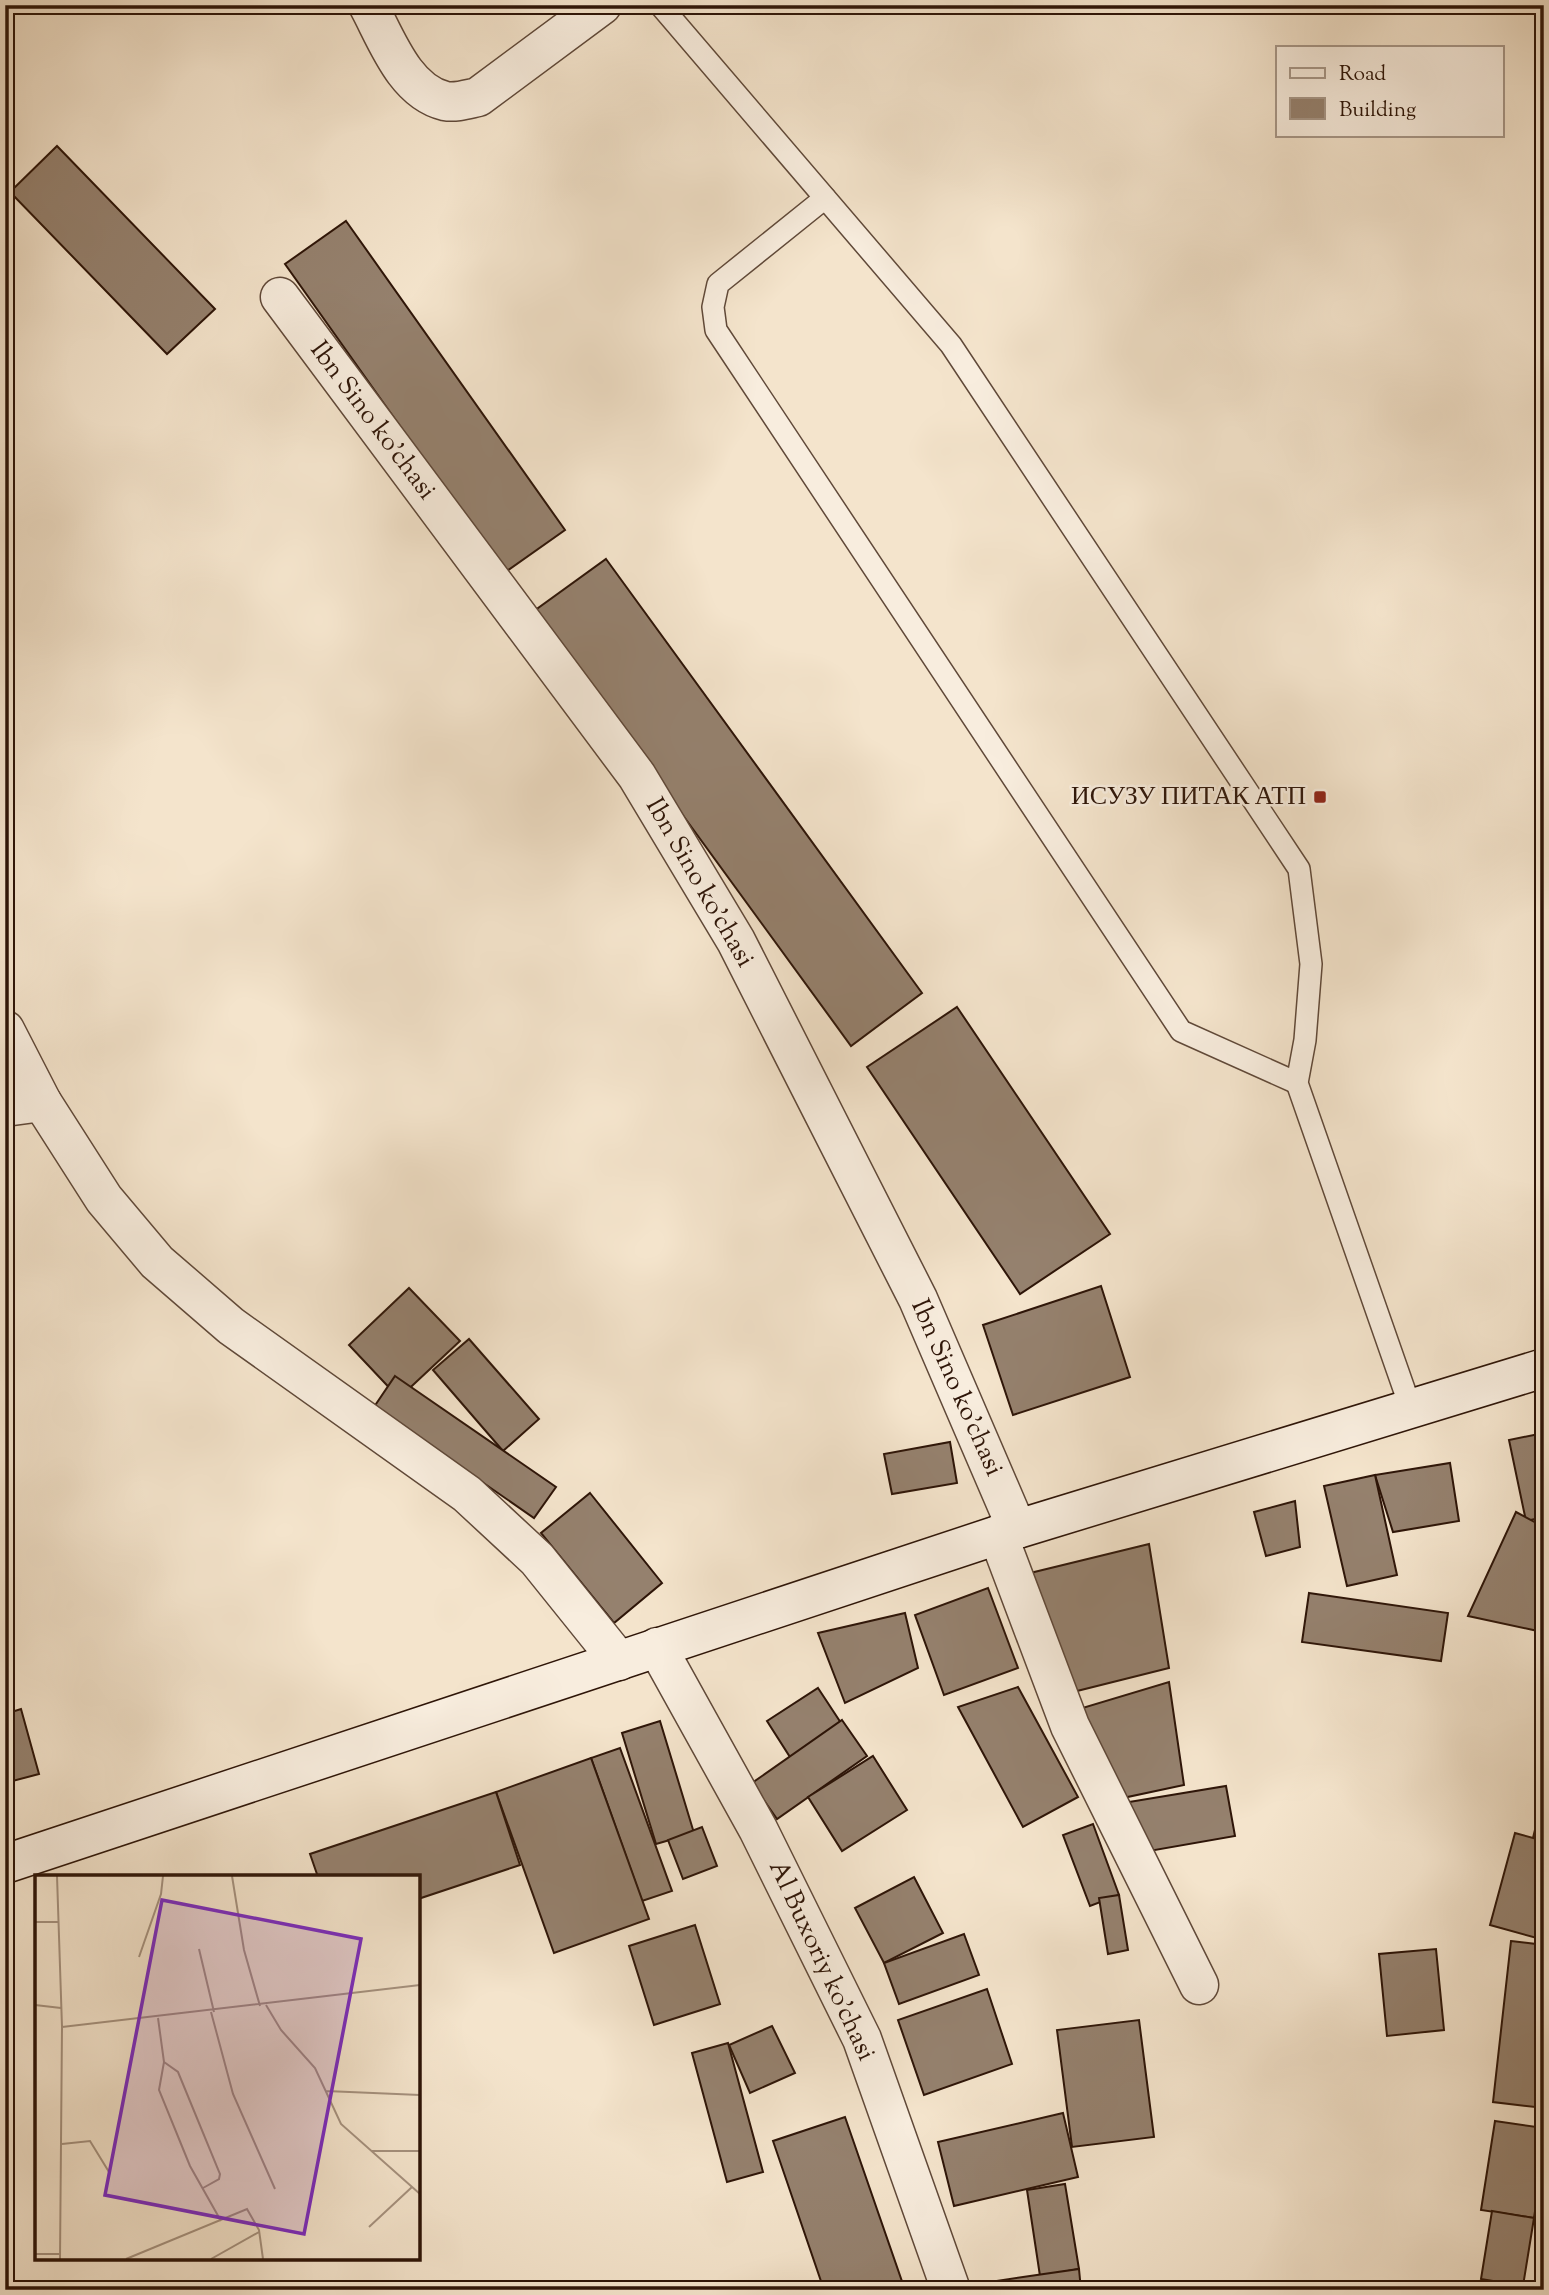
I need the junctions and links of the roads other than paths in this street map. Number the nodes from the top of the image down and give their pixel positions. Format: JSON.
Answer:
{"nodes":[{"id":1,"x":368,"y":5,"type":"edge"},
{"id":2,"x":602,"y":5,"type":"edge"},
{"id":3,"x":660,"y":5,"type":"edge"},
{"id":4,"x":825,"y":198,"type":"junction"},
{"id":5,"x":280,"y":298,"type":"dead end"},
{"id":6,"x":5,"y":1030,"type":"edge"},
{"id":7,"x":1297,"y":1083,"type":"junction"},
{"id":8,"x":24,"y":1104,"type":"edge"},
{"id":9,"x":1544,"y":1368,"type":"edge"},
{"id":10,"x":1411,"y":1409,"type":"junction"},
{"id":11,"x":1007,"y":1532,"type":"junction"},
{"id":12,"x":657,"y":1647,"type":"junction"},
{"id":13,"x":619,"y":1661,"type":"junction"},
{"id":14,"x":5,"y":1864,"type":"edge"},
{"id":15,"x":1199,"y":1984,"type":"dead end"},
{"id":16,"x":951,"y":2290,"type":"edge"}],
"edges":[{"from":1,"to":2,"type":"street"},
{"from":3,"to":4,"type":"lane"},
{"from":4,"to":7,"type":"lane"},
{"from":4,"to":7,"type":"lane"},
{"from":5,"to":11,"type":"street","name":"Ibn Sino ko'chasi"},
{"from":6,"to":8,"type":"street"},
{"from":7,"to":10,"type":"lane"},
{"from":8,"to":13,"type":"street"},
{"from":9,"to":10,"type":"street"},
{"from":10,"to":11,"type":"street"},
{"from":11,"to":12,"type":"street"},
{"from":11,"to":15,"type":"street","name":"Ibn Sino ko'chasi"},
{"from":12,"to":13,"type":"street"},
{"from":12,"to":16,"type":"street","name":"Al Buxoriy ko'chasi"},
{"from":13,"to":14,"type":"street"}]}
